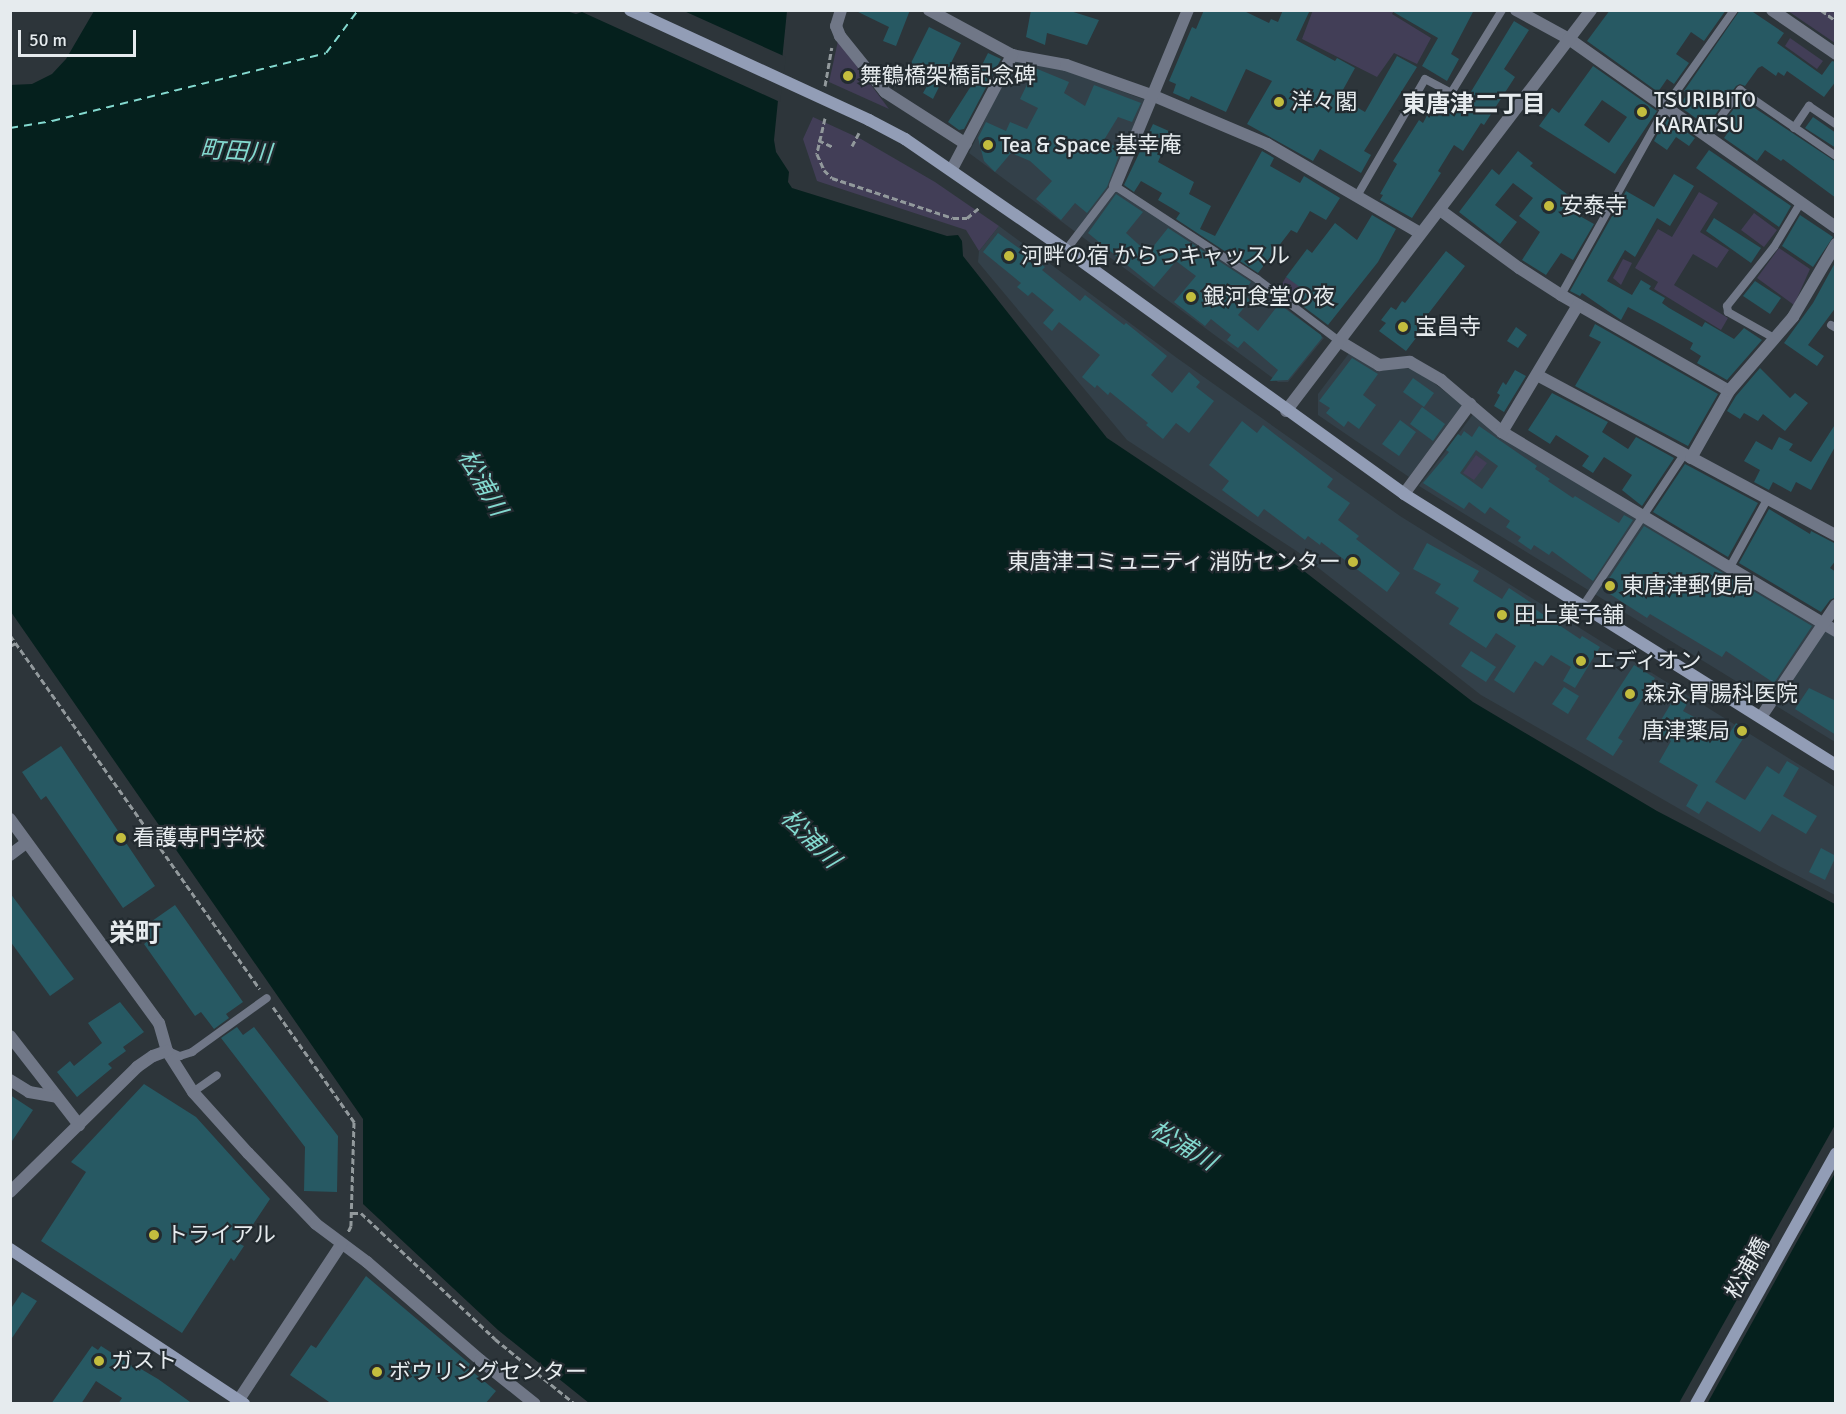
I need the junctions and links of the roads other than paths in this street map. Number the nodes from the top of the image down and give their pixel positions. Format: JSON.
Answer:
{"nodes":[{"id":1,"x":630,"y":10,"type":"edge"},
{"id":2,"x":841,"y":10,"type":"edge"},
{"id":3,"x":929,"y":10,"type":"edge"},
{"id":4,"x":1188,"y":10,"type":"edge"},
{"id":5,"x":1502,"y":10,"type":"edge"},
{"id":6,"x":1515,"y":10,"type":"edge"},
{"id":7,"x":1591,"y":10,"type":"edge"},
{"id":8,"x":1734,"y":10,"type":"edge"},
{"id":9,"x":1772,"y":10,"type":"edge"},
{"id":10,"x":1569,"y":39,"type":"junction"},
{"id":11,"x":1836,"y":54,"type":"edge"},
{"id":12,"x":1011,"y":55,"type":"junction"},
{"id":13,"x":1154,"y":96,"type":"junction"},
{"id":14,"x":1666,"y":106,"type":"junction"},
{"id":15,"x":1836,"y":124,"type":"edge"},
{"id":16,"x":1794,"y":128,"type":"junction"},
{"id":17,"x":1707,"y":136,"type":"junction"},
{"id":18,"x":966,"y":144,"type":"junction"},
{"id":19,"x":1836,"y":156,"type":"edge"},
{"id":20,"x":952,"y":169,"type":"junction"},
{"id":21,"x":1115,"y":186,"type":"junction"},
{"id":22,"x":1357,"y":196,"type":"junction"},
{"id":23,"x":1801,"y":202,"type":"junction"},
{"id":24,"x":1440,"y":210,"type":"junction"},
{"id":25,"x":1836,"y":227,"type":"edge"},
{"id":26,"x":1420,"y":233,"type":"junction"},
{"id":27,"x":1836,"y":244,"type":"edge"},
{"id":28,"x":1066,"y":249,"type":"junction"},
{"id":29,"x":1561,"y":294,"type":"junction"},
{"id":30,"x":1578,"y":305,"type":"junction"},
{"id":31,"x":1774,"y":338,"type":"junction"},
{"id":32,"x":1339,"y":341,"type":"junction"},
{"id":33,"x":1537,"y":375,"type":"junction"},
{"id":34,"x":1729,"y":391,"type":"junction"},
{"id":35,"x":1470,"y":404,"type":"junction"},
{"id":36,"x":1286,"y":411,"type":"junction"},
{"id":37,"x":1502,"y":432,"type":"junction"},
{"id":38,"x":1687,"y":457,"type":"junction"},
{"id":39,"x":1404,"y":494,"type":"junction"},
{"id":40,"x":1768,"y":498,"type":"junction"},
{"id":41,"x":1643,"y":515,"type":"junction"},
{"id":42,"x":1836,"y":535,"type":"edge"},
{"id":43,"x":1730,"y":567,"type":"junction"},
{"id":44,"x":1836,"y":605,"type":"edge"},
{"id":45,"x":1583,"y":606,"type":"junction"},
{"id":46,"x":1823,"y":623,"type":"junction"},
{"id":47,"x":1836,"y":631,"type":"edge"},
{"id":48,"x":1761,"y":717,"type":"junction"},
{"id":49,"x":1836,"y":765,"type":"edge"},
{"id":50,"x":10,"y":819,"type":"edge"},
{"id":51,"x":26,"y":843,"type":"junction"},
{"id":52,"x":10,"y":855,"type":"edge"},
{"id":53,"x":267,"y":999,"type":"road end"},
{"id":54,"x":10,"y":1036,"type":"edge"},
{"id":55,"x":167,"y":1051,"type":"junction"},
{"id":56,"x":217,"y":1075,"type":"dead end"},
{"id":57,"x":10,"y":1080,"type":"edge"},
{"id":58,"x":193,"y":1092,"type":"junction"},
{"id":59,"x":57,"y":1097,"type":"junction"},
{"id":60,"x":79,"y":1125,"type":"junction"},
{"id":61,"x":1836,"y":1154,"type":"edge"},
{"id":62,"x":10,"y":1192,"type":"edge"},
{"id":63,"x":341,"y":1245,"type":"junction"},
{"id":64,"x":10,"y":1250,"type":"edge"},
{"id":65,"x":239,"y":1402,"type":"edge"},
{"id":66,"x":535,"y":1404,"type":"edge"},
{"id":67,"x":1696,"y":1404,"type":"edge"}],
"edges":[{"from":1,"to":20,"type":"street"},
{"from":2,"to":18,"type":"street"},
{"from":3,"to":12,"type":"street"},
{"from":4,"to":13,"type":"street"},
{"from":5,"to":22,"type":"lane"},
{"from":6,"to":10,"type":"street"},
{"from":7,"to":10,"type":"street"},
{"from":8,"to":14,"type":"lane"},
{"from":9,"to":11,"type":"street"},
{"from":10,"to":14,"type":"street"},
{"from":10,"to":24,"type":"street"},
{"from":12,"to":13,"type":"street"},
{"from":12,"to":18,"type":"street"},
{"from":13,"to":21,"type":"street"},
{"from":13,"to":22,"type":"street"},
{"from":14,"to":17,"type":"street"},
{"from":14,"to":29,"type":"lane"},
{"from":15,"to":16,"type":"lane"},
{"from":16,"to":17,"type":"lane"},
{"from":16,"to":19,"type":"lane"},
{"from":17,"to":23,"type":"street"},
{"from":18,"to":20,"type":"street"},
{"from":20,"to":28,"type":"street"},
{"from":21,"to":28,"type":"lane"},
{"from":21,"to":32,"type":"lane"},
{"from":22,"to":26,"type":"street"},
{"from":23,"to":25,"type":"street"},
{"from":23,"to":31,"type":"lane"},
{"from":24,"to":26,"type":"street"},
{"from":24,"to":29,"type":"street"},
{"from":26,"to":32,"type":"street"},
{"from":27,"to":31,"type":"street"},
{"from":28,"to":36,"type":"street"},
{"from":29,"to":30,"type":"street"},
{"from":30,"to":33,"type":"street"},
{"from":30,"to":34,"type":"street"},
{"from":31,"to":34,"type":"street"},
{"from":32,"to":35,"type":"street"},
{"from":32,"to":36,"type":"street"},
{"from":33,"to":37,"type":"street"},
{"from":33,"to":38,"type":"street"},
{"from":34,"to":38,"type":"street"},
{"from":35,"to":37,"type":"street"},
{"from":35,"to":39,"type":"street"},
{"from":36,"to":39,"type":"street"},
{"from":37,"to":41,"type":"street"},
{"from":38,"to":40,"type":"street"},
{"from":38,"to":41,"type":"lane"},
{"from":39,"to":45,"type":"street"},
{"from":40,"to":42,"type":"street"},
{"from":40,"to":43,"type":"lane"},
{"from":41,"to":43,"type":"street"},
{"from":41,"to":45,"type":"lane"},
{"from":43,"to":46,"type":"street"},
{"from":44,"to":46,"type":"street"},
{"from":45,"to":48,"type":"street"},
{"from":46,"to":47,"type":"street"},
{"from":46,"to":48,"type":"street"},
{"from":48,"to":49,"type":"street"},
{"from":50,"to":51,"type":"street"},
{"from":51,"to":52,"type":"street"},
{"from":51,"to":55,"type":"street"},
{"from":53,"to":55,"type":"lane"},
{"from":54,"to":59,"type":"street"},
{"from":55,"to":58,"type":"street"},
{"from":55,"to":60,"type":"street"},
{"from":56,"to":58,"type":"lane"},
{"from":57,"to":59,"type":"street"},
{"from":58,"to":63,"type":"street"},
{"from":59,"to":60,"type":"street"},
{"from":60,"to":62,"type":"street"},
{"from":61,"to":67,"type":"street","name":"松浦橋"},
{"from":63,"to":65,"type":"street"},
{"from":63,"to":66,"type":"street"},
{"from":64,"to":65,"type":"street"}]}
